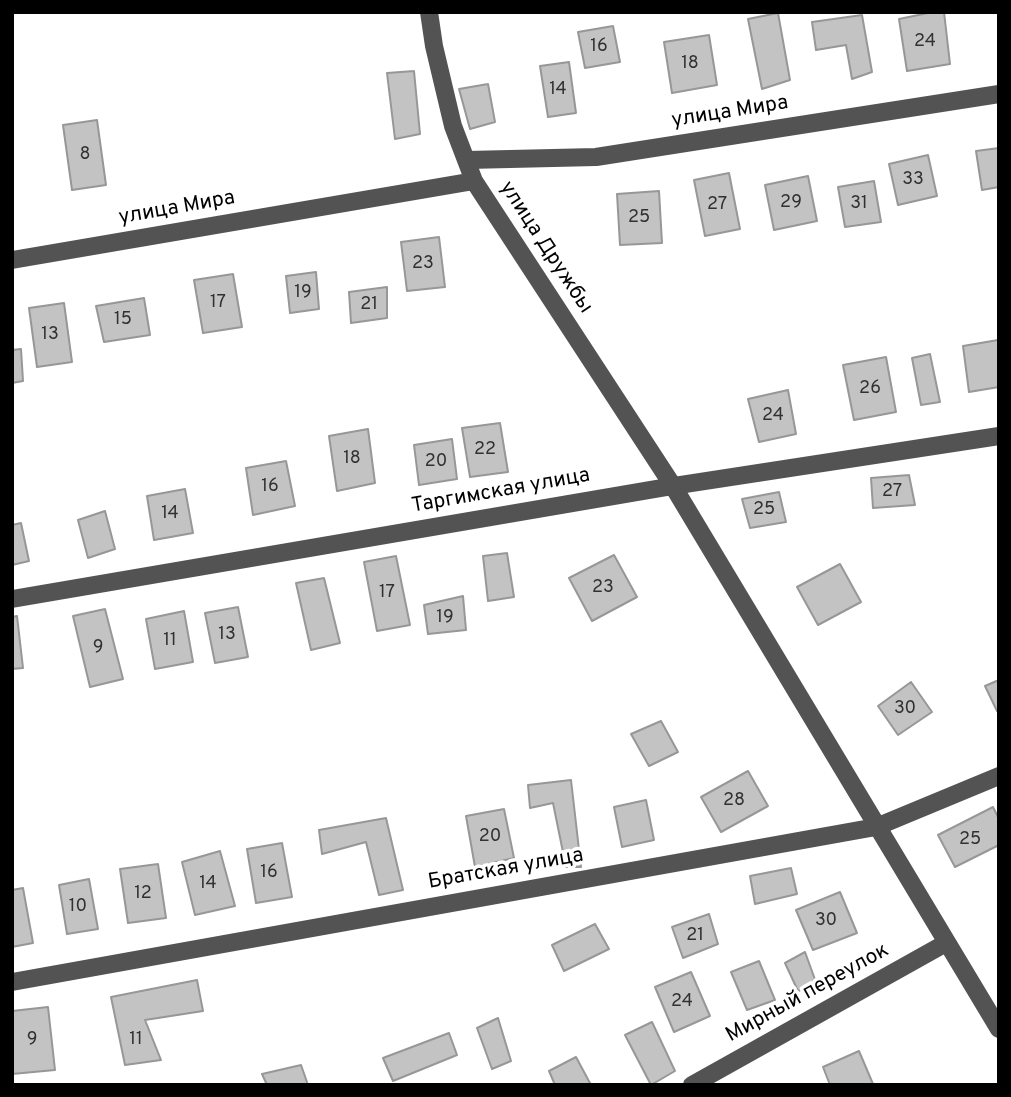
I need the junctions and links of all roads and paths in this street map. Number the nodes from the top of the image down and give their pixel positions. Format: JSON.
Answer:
{"nodes":[{"id":1,"x":429,"y":12,"type":"edge"},
{"id":2,"x":999,"y":94,"type":"edge"},
{"id":3,"x":467,"y":160,"type":"junction"},
{"id":4,"x":474,"y":181,"type":"junction"},
{"id":5,"x":12,"y":260,"type":"edge"},
{"id":6,"x":999,"y":436,"type":"edge"},
{"id":7,"x":673,"y":486,"type":"junction"},
{"id":8,"x":12,"y":598,"type":"edge"},
{"id":9,"x":999,"y":776,"type":"edge"},
{"id":10,"x":876,"y":827,"type":"junction"},
{"id":11,"x":946,"y":943,"type":"junction"},
{"id":12,"x":12,"y":982,"type":"edge"},
{"id":13,"x":999,"y":1029,"type":"edge"},
{"id":14,"x":692,"y":1085,"type":"edge"}],
"edges":[{"from":1,"to":3,"type":"street","name":"улица Дружбы"},
{"from":2,"to":3,"type":"street","name":"улица Мира"},
{"from":3,"to":4,"type":"street","name":"улица Дружбы"},
{"from":4,"to":5,"type":"street","name":"улица Мира"},
{"from":4,"to":7,"type":"street","name":"улица Дружбы"},
{"from":6,"to":7,"type":"street","name":"Таргимская улица"},
{"from":7,"to":8,"type":"street","name":"Таргимская улица"},
{"from":7,"to":10,"type":"street","name":"улица Дружбы"},
{"from":9,"to":10,"type":"street","name":"Братская улица"},
{"from":10,"to":11,"type":"street","name":"улица Дружбы"},
{"from":10,"to":12,"type":"street","name":"Братская улица"},
{"from":11,"to":13,"type":"street","name":"улица Дружбы"},
{"from":11,"to":14,"type":"street","name":"Мирный переулок"}]}
